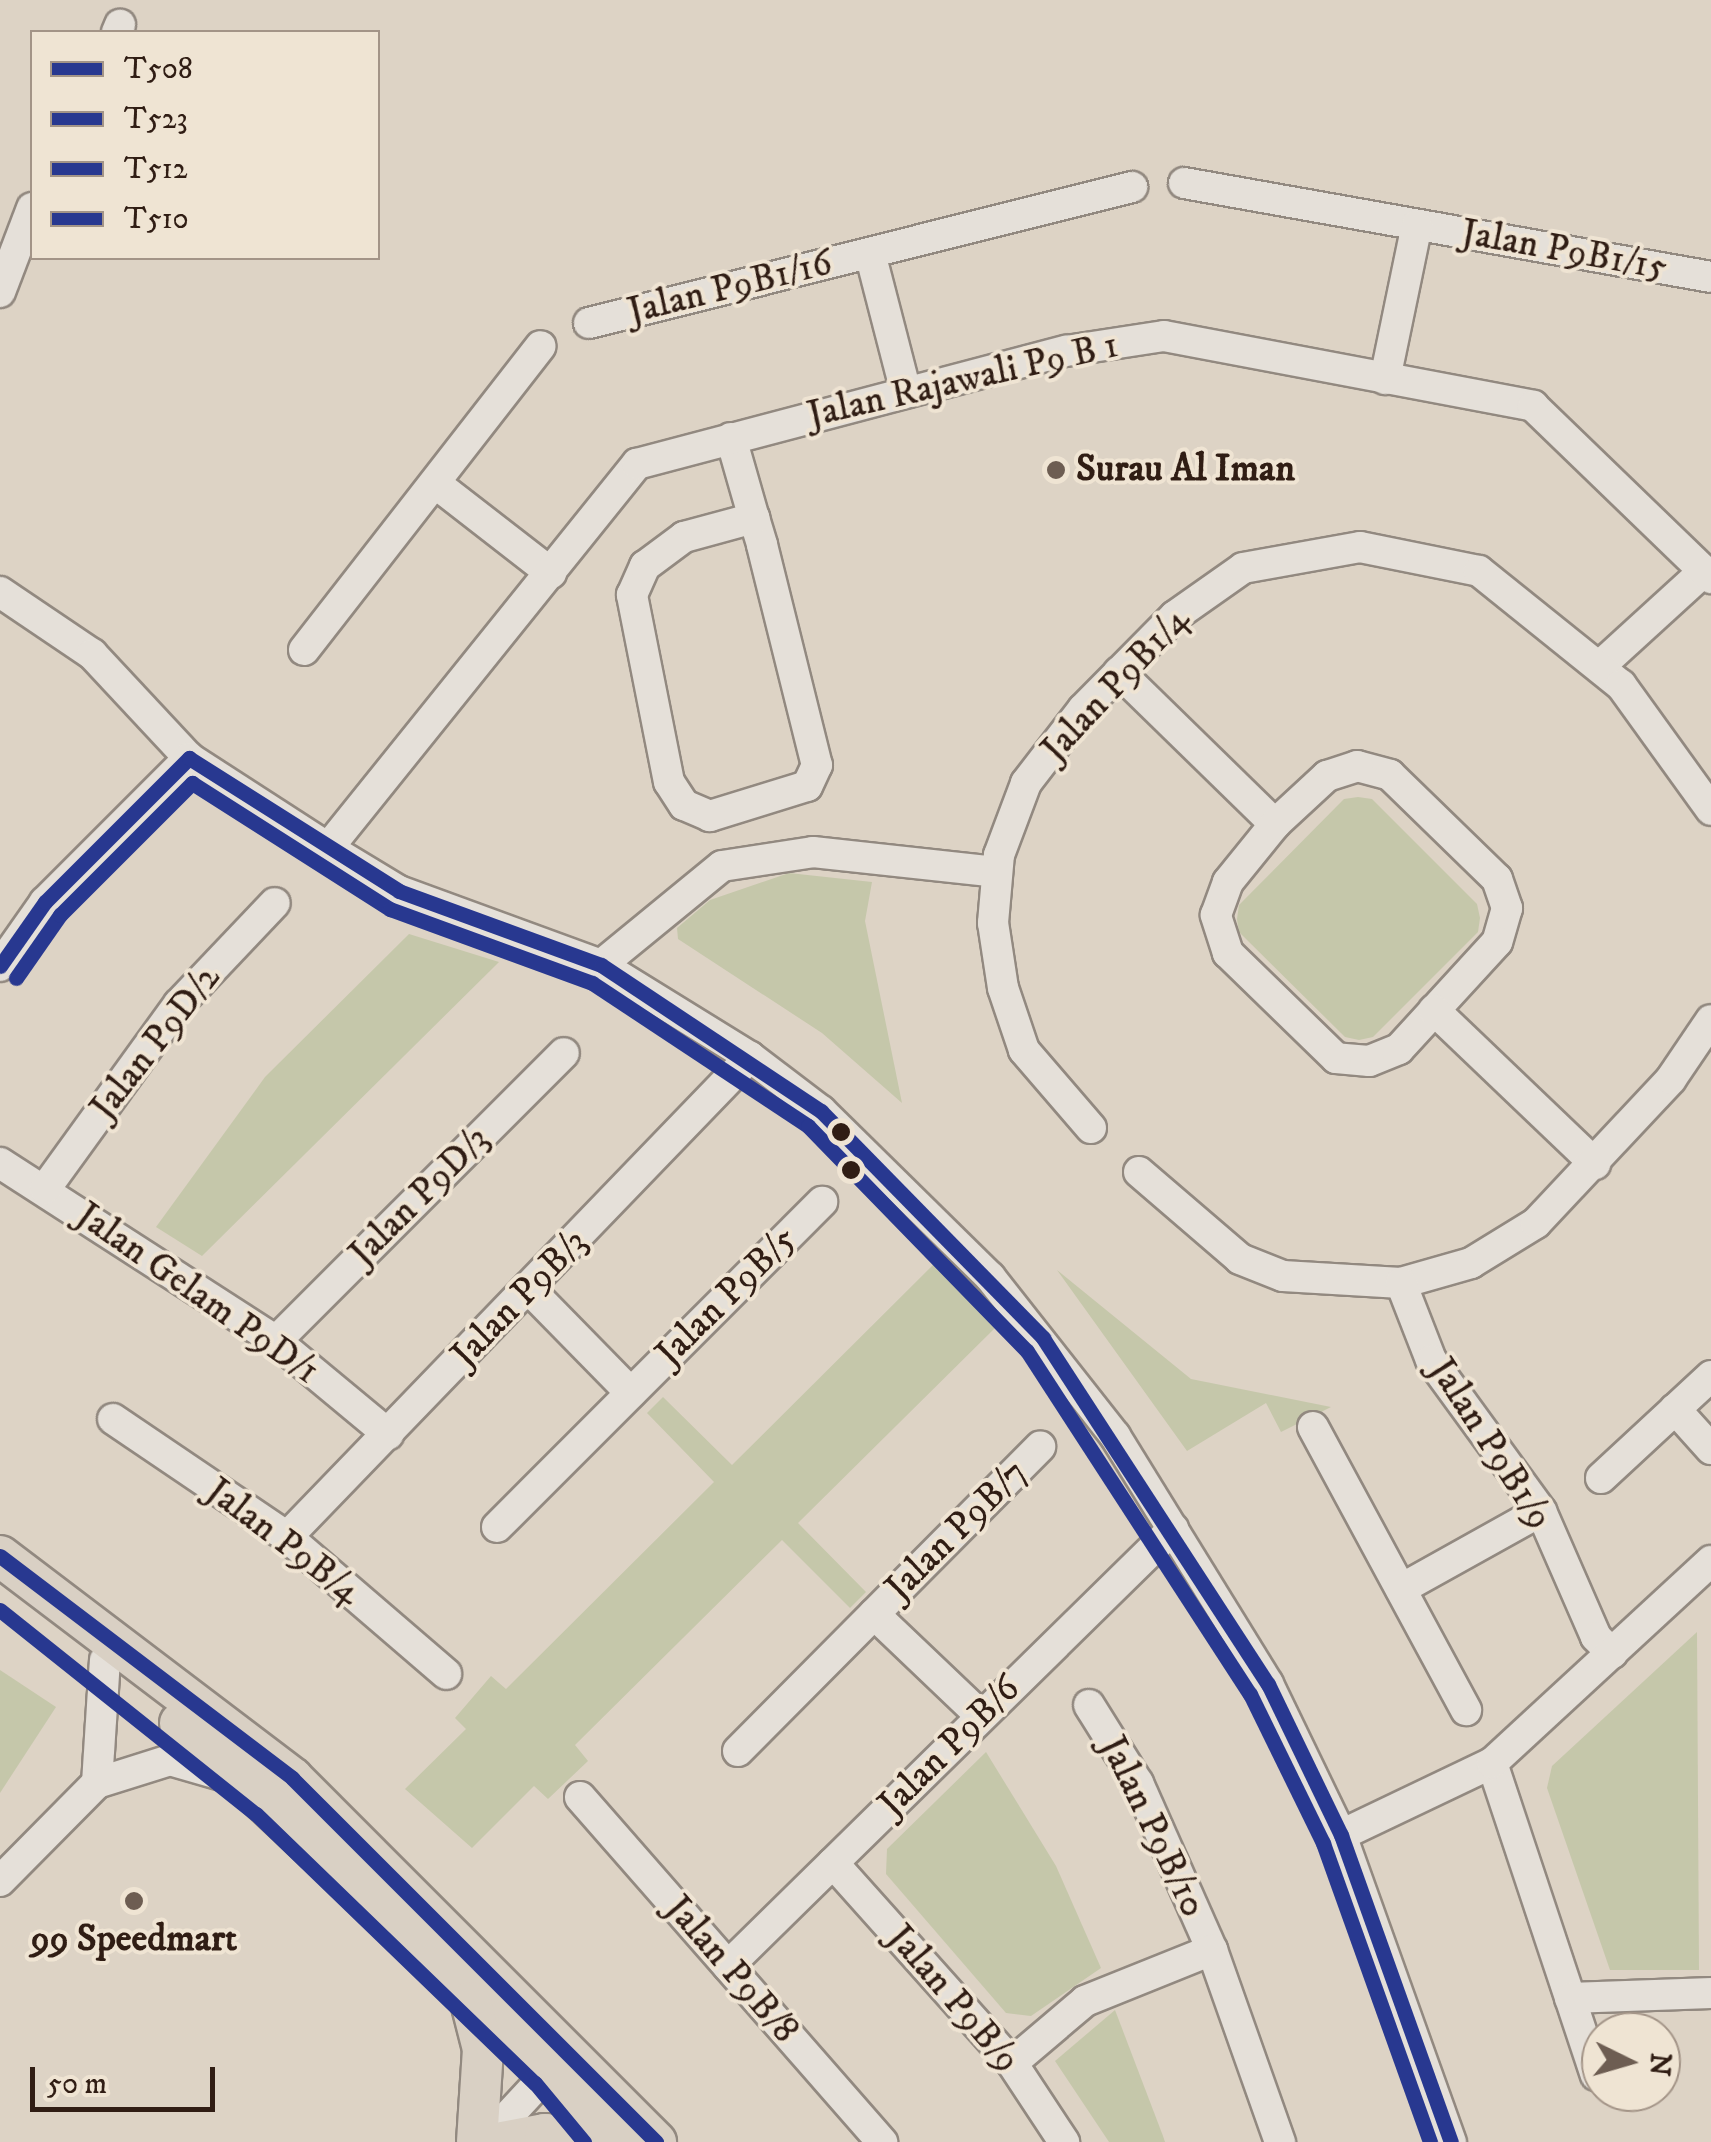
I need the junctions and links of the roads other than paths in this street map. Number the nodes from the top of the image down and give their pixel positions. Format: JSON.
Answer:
{"nodes":[{"id":1,"x":1184,"y":183,"type":"dead end"},
{"id":2,"x":1132,"y":187,"type":"dead end"},
{"id":3,"x":30,"y":213,"type":"edge"},
{"id":4,"x":1417,"y":225,"type":"junction"},
{"id":5,"x":870,"y":252,"type":"junction"},
{"id":6,"x":1711,"y":277,"type":"edge"},
{"id":7,"x":0,"y":292,"type":"edge"},
{"id":8,"x":590,"y":323,"type":"dead end"},
{"id":9,"x":541,"y":346,"type":"dead end"},
{"id":10,"x":1384,"y":378,"type":"junction"},
{"id":11,"x":906,"y":392,"type":"junction"},
{"id":12,"x":730,"y":438,"type":"junction"},
{"id":13,"x":435,"y":483,"type":"junction"},
{"id":14,"x":754,"y":518,"type":"junction"},
{"id":15,"x":550,"y":574,"type":"junction"},
{"id":16,"x":1707,"y":574,"type":"edge"},
{"id":17,"x":0,"y":592,"type":"edge"},
{"id":18,"x":304,"y":650,"type":"dead end"},
{"id":19,"x":1600,"y":666,"type":"junction"},
{"id":20,"x":1119,"y":672,"type":"junction"},
{"id":21,"x":190,"y":758,"type":"junction"},
{"id":22,"x":1711,"y":810,"type":"edge"},
{"id":23,"x":710,"y":816,"type":"junction"},
{"id":24,"x":1274,"y":824,"type":"junction"},
{"id":25,"x":328,"y":848,"type":"junction"},
{"id":26,"x":722,"y":866,"type":"junction"},
{"id":27,"x":996,"y":872,"type":"junction"},
{"id":28,"x":275,"y":902,"type":"dead end"},
{"id":29,"x":602,"y":965,"type":"junction"},
{"id":30,"x":0,"y":966,"type":"edge"},
{"id":31,"x":1434,"y":1010,"type":"junction"},
{"id":32,"x":1711,"y":1020,"type":"edge"},
{"id":33,"x":564,"y":1053,"type":"dead end"},
{"id":34,"x":750,"y":1057,"type":"junction"},
{"id":35,"x":1091,"y":1128,"type":"dead end"},
{"id":36,"x":0,"y":1162,"type":"edge"},
{"id":37,"x":1595,"y":1164,"type":"junction"},
{"id":38,"x":1139,"y":1172,"type":"dead end"},
{"id":39,"x":45,"y":1188,"type":"junction"},
{"id":40,"x":822,"y":1202,"type":"dead end"},
{"id":41,"x":1401,"y":1283,"type":"junction"},
{"id":42,"x":530,"y":1290,"type":"junction"},
{"id":43,"x":276,"y":1341,"type":"junction"},
{"id":44,"x":1711,"y":1376,"type":"edge"},
{"id":45,"x":630,"y":1393,"type":"junction"},
{"id":46,"x":1675,"y":1409,"type":"junction"},
{"id":47,"x":113,"y":1419,"type":"dead end"},
{"id":48,"x":1313,"y":1427,"type":"dead end"},
{"id":49,"x":388,"y":1434,"type":"junction"},
{"id":50,"x":1040,"y":1447,"type":"dead end"},
{"id":51,"x":1711,"y":1448,"type":"edge"},
{"id":52,"x":1601,"y":1478,"type":"dead end"},
{"id":53,"x":1541,"y":1512,"type":"junction"},
{"id":54,"x":496,"y":1527,"type":"dead end"},
{"id":55,"x":1173,"y":1529,"type":"junction"},
{"id":56,"x":286,"y":1537,"type":"junction"},
{"id":57,"x":0,"y":1556,"type":"edge"},
{"id":58,"x":1711,"y":1561,"type":"edge"},
{"id":59,"x":0,"y":1584,"type":"edge"},
{"id":60,"x":1401,"y":1589,"type":"junction"},
{"id":61,"x":874,"y":1614,"type":"junction"},
{"id":62,"x":1612,"y":1653,"type":"junction"},
{"id":63,"x":105,"y":1660,"type":"junction"},
{"id":64,"x":446,"y":1674,"type":"dead end"},
{"id":65,"x":1089,"y":1705,"type":"dead end"},
{"id":66,"x":1466,"y":1710,"type":"dead end"},
{"id":67,"x":981,"y":1716,"type":"junction"},
{"id":68,"x":738,"y":1751,"type":"dead end"},
{"id":69,"x":1492,"y":1764,"type":"junction"},
{"id":70,"x":97,"y":1782,"type":"junction"},
{"id":71,"x":580,"y":1797,"type":"dead end"},
{"id":72,"x":270,"y":1798,"type":"junction"},
{"id":73,"x":1342,"y":1834,"type":"junction"},
{"id":74,"x":833,"y":1863,"type":"junction"},
{"id":75,"x":0,"y":1881,"type":"edge"},
{"id":76,"x":1212,"y":1950,"type":"junction"},
{"id":77,"x":728,"y":1966,"type":"junction"},
{"id":78,"x":1711,"y":1993,"type":"edge"},
{"id":79,"x":1570,"y":1998,"type":"junction"},
{"id":80,"x":471,"y":2002,"type":"junction"},
{"id":81,"x":1581,"y":2031,"type":"edge"},
{"id":82,"x":560,"y":2060,"type":"junction"},
{"id":83,"x":1012,"y":2063,"type":"junction"},
{"id":84,"x":480,"y":2142,"type":"edge"},
{"id":85,"x":503,"y":2142,"type":"edge"},
{"id":86,"x":600,"y":2142,"type":"edge"},
{"id":87,"x":610,"y":2142,"type":"edge"},
{"id":88,"x":656,"y":2142,"type":"edge"},
{"id":89,"x":882,"y":2142,"type":"edge"},
{"id":90,"x":1064,"y":2142,"type":"edge"},
{"id":91,"x":1280,"y":2142,"type":"edge"},
{"id":92,"x":1452,"y":2142,"type":"edge"}],
"edges":[{"from":1,"to":4,"type":"street","name":"Jalan P9B1/15"},
{"from":2,"to":5,"type":"street","name":"Jalan P9B1/16"},
{"from":3,"to":7,"type":"street"},
{"from":4,"to":6,"type":"street","name":"Jalan P9B1/15"},
{"from":4,"to":10,"type":"street","name":"Jalan P9B1/15"},
{"from":5,"to":8,"type":"street","name":"Jalan P9B1/16"},
{"from":5,"to":11,"type":"street","name":"Jalan P9B1/16"},
{"from":9,"to":13,"type":"street"},
{"from":10,"to":11,"type":"street","name":"Jalan Rajawali P9 B 1"},
{"from":10,"to":16,"type":"street","name":"Jalan Rajawali P9 B 1"},
{"from":11,"to":12,"type":"street","name":"Jalan Rajawali P9 B 1"},
{"from":12,"to":14,"type":"street"},
{"from":12,"to":15,"type":"street","name":"Jalan Rajawali P9 B 1"},
{"from":13,"to":15,"type":"street"},
{"from":13,"to":18,"type":"street"},
{"from":14,"to":23,"type":"street"},
{"from":14,"to":23,"type":"street"},
{"from":15,"to":25,"type":"street","name":"Jalan Rajawali P9 B 1"},
{"from":16,"to":19,"type":"street"},
{"from":17,"to":21,"type":"street"},
{"from":19,"to":20,"type":"street","name":"Jalan P9B1/4"},
{"from":19,"to":22,"type":"street","name":"Jalan P9B1/4"},
{"from":20,"to":24,"type":"street"},
{"from":20,"to":27,"type":"street","name":"Jalan P9B1/4"},
{"from":21,"to":25,"type":"street"},
{"from":21,"to":30,"type":"street"},
{"from":23,"to":26,"type":"street"},
{"from":24,"to":31,"type":"street"},
{"from":24,"to":31,"type":"street"},
{"from":25,"to":29,"type":"street"},
{"from":26,"to":27,"type":"street"},
{"from":26,"to":29,"type":"street"},
{"from":27,"to":35,"type":"street","name":"Jalan P9B1/4"},
{"from":28,"to":39,"type":"street","name":"Jalan P9D/2"},
{"from":29,"to":34,"type":"street"},
{"from":31,"to":37,"type":"street"},
{"from":32,"to":37,"type":"street"},
{"from":33,"to":43,"type":"street","name":"Jalan P9D/3"},
{"from":34,"to":42,"type":"street","name":"Jalan P9B/3"},
{"from":34,"to":55,"type":"street"},
{"from":36,"to":39,"type":"street","name":"Jalan Gelam P9D/1"},
{"from":37,"to":41,"type":"street"},
{"from":38,"to":41,"type":"street"},
{"from":39,"to":43,"type":"street","name":"Jalan Gelam P9D/1"},
{"from":40,"to":45,"type":"street","name":"Jalan P9B/5"},
{"from":41,"to":53,"type":"street","name":"Jalan P9B1/9"},
{"from":42,"to":45,"type":"street","name":"Jalan P9B/5"},
{"from":42,"to":49,"type":"street","name":"Jalan P9B/3"},
{"from":43,"to":49,"type":"street","name":"Jalan Gelam P9D/1"},
{"from":44,"to":46,"type":"street"},
{"from":45,"to":54,"type":"street","name":"Jalan P9B/5"},
{"from":46,"to":51,"type":"street"},
{"from":46,"to":52,"type":"street"},
{"from":47,"to":56,"type":"street","name":"Jalan P9B/4"},
{"from":48,"to":60,"type":"street"},
{"from":49,"to":56,"type":"street","name":"Jalan P9B/3"},
{"from":50,"to":61,"type":"street","name":"Jalan P9B/7"},
{"from":53,"to":60,"type":"street"},
{"from":53,"to":62,"type":"street","name":"Jalan P9B1/9"},
{"from":55,"to":67,"type":"street","name":"Jalan P9B/6"},
{"from":55,"to":73,"type":"street"},
{"from":56,"to":64,"type":"street","name":"Jalan P9B/4"},
{"from":57,"to":82,"type":"main road"},
{"from":58,"to":62,"type":"street"},
{"from":59,"to":63,"type":"main road"},
{"from":60,"to":66,"type":"street"},
{"from":61,"to":67,"type":"street","name":"Jalan P9B/7"},
{"from":61,"to":68,"type":"street","name":"Jalan P9B/7"},
{"from":62,"to":69,"type":"street"},
{"from":63,"to":70,"type":"street"},
{"from":63,"to":72,"type":"main road"},
{"from":65,"to":76,"type":"street","name":"Jalan P9B/10"},
{"from":67,"to":74,"type":"street","name":"Jalan P9B/6"},
{"from":69,"to":73,"type":"street"},
{"from":69,"to":79,"type":"street"},
{"from":70,"to":72,"type":"street"},
{"from":70,"to":75,"type":"street"},
{"from":71,"to":77,"type":"street","name":"Jalan P9B/8"},
{"from":72,"to":80,"type":"main road"},
{"from":73,"to":92,"type":"street"},
{"from":74,"to":77,"type":"street","name":"Jalan P9B/6"},
{"from":74,"to":83,"type":"street","name":"Jalan P9B/9"},
{"from":76,"to":83,"type":"street","name":"Jalan P9B/10"},
{"from":76,"to":91,"type":"street","name":"Jalan P9B/10"},
{"from":77,"to":89,"type":"street","name":"Jalan P9B/8"},
{"from":78,"to":79,"type":"street"},
{"from":79,"to":81,"type":"street"},
{"from":80,"to":82,"type":"main road"},
{"from":80,"to":84,"type":"main road"},
{"from":82,"to":84,"type":"street"},
{"from":82,"to":87,"type":"main road"},
{"from":82,"to":88,"type":"main road"},
{"from":83,"to":90,"type":"street","name":"Jalan P9B/9"},
{"from":85,"to":86,"type":"main road"}]}
